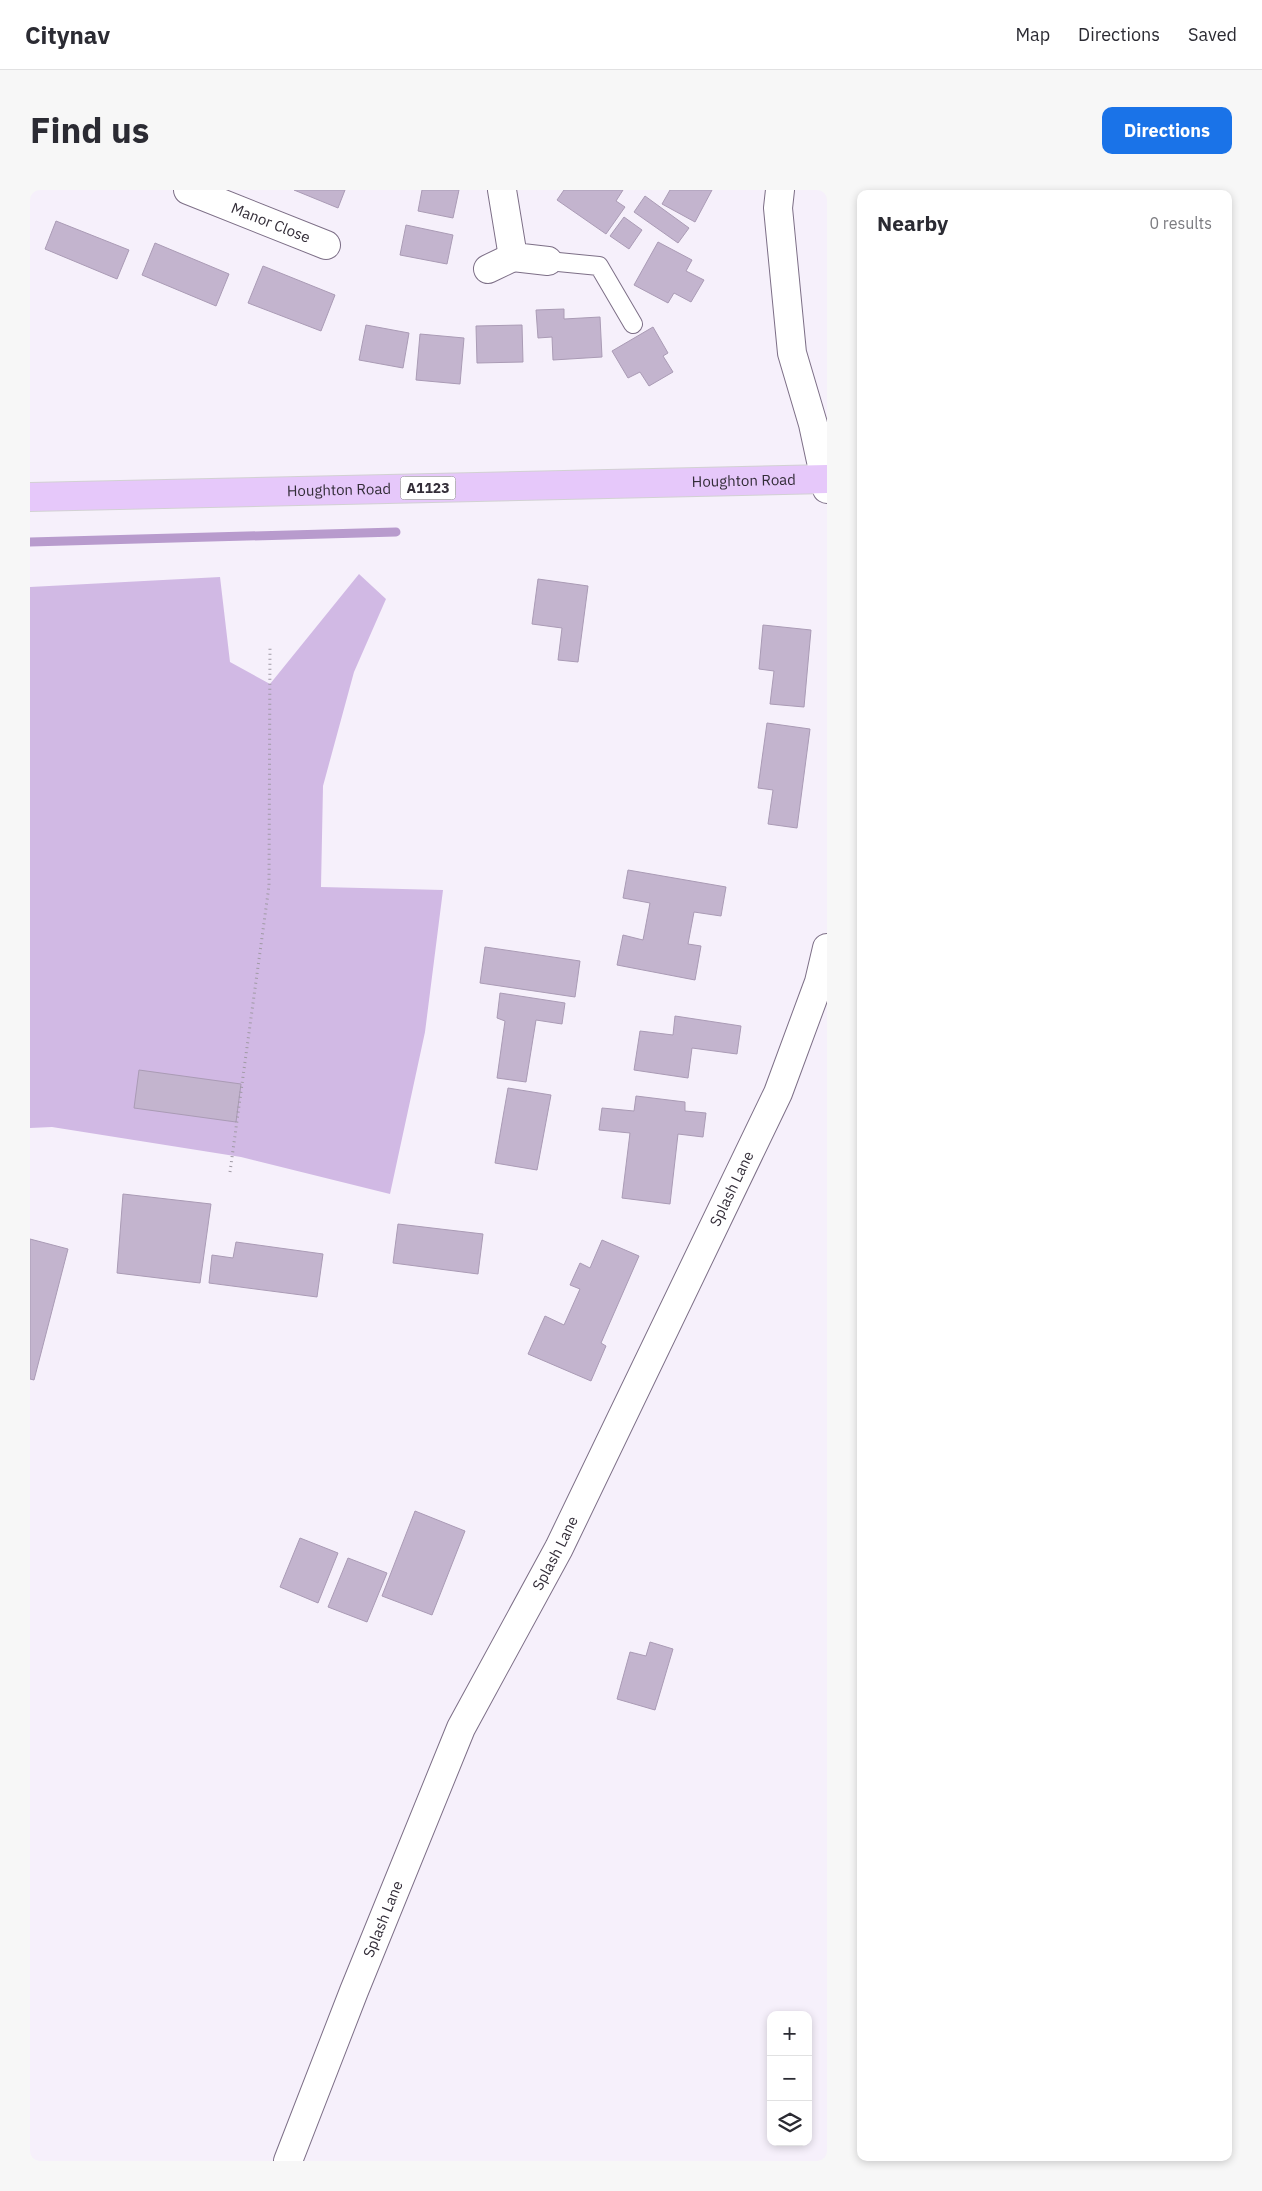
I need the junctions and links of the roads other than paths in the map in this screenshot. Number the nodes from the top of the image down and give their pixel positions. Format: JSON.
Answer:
{"nodes":[{"id":1,"x":188,"y":190,"type":"edge"},
{"id":2,"x":502,"y":190,"type":"edge"},
{"id":3,"x":780,"y":190,"type":"edge"},
{"id":4,"x":326,"y":245,"type":"dead end"},
{"id":5,"x":513,"y":257,"type":"junction"},
{"id":6,"x":548,"y":261,"type":"joint"},
{"id":7,"x":488,"y":269,"type":"dead end"},
{"id":8,"x":633,"y":324,"type":"dead end"},
{"id":9,"x":826,"y":482,"type":"edge"},
{"id":10,"x":30,"y":498,"type":"edge"},
{"id":11,"x":827,"y":948,"type":"edge"},
{"id":12,"x":288,"y":2161,"type":"edge"}],
"edges":[{"from":1,"to":4,"type":"street","name":"Manor Close"},
{"from":2,"to":5,"type":"street"},
{"from":3,"to":9,"type":"street"},
{"from":5,"to":6,"type":"street"},
{"from":5,"to":7,"type":"street"},
{"from":6,"to":8,"type":"lane"},
{"from":9,"to":10,"type":"main road","name":"Houghton Road","number":"A1123"},
{"from":11,"to":12,"type":"street","name":"Splash Lane"}]}
